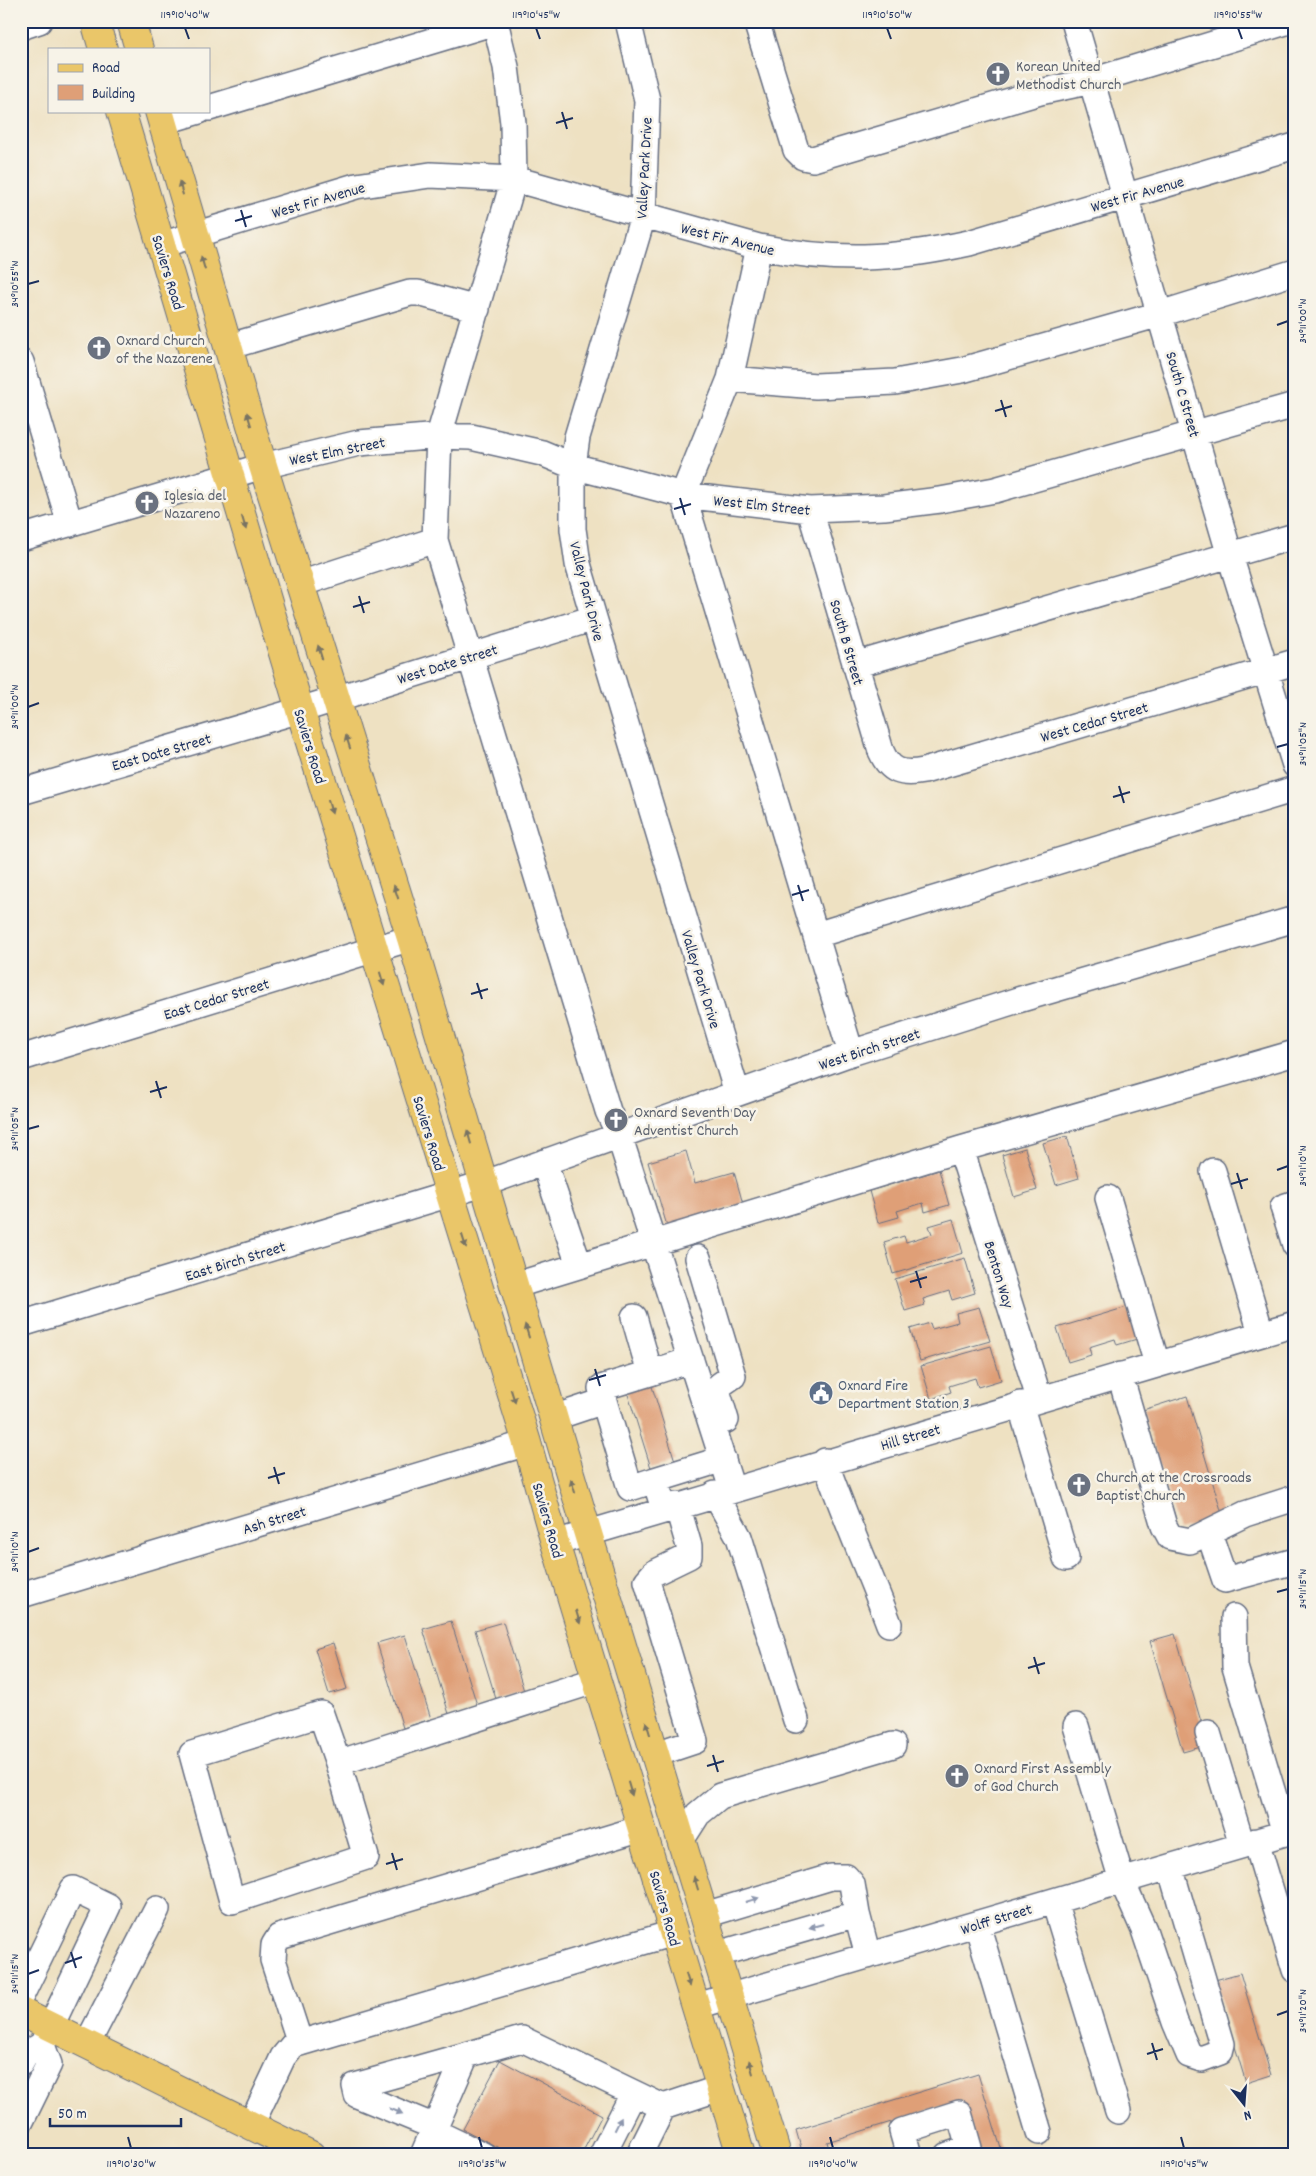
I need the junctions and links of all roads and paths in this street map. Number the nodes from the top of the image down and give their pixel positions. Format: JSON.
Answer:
{"nodes":[{"id":1,"x":39,"y":21,"type":"edge"},
{"id":2,"x":95,"y":21,"type":"edge"},
{"id":3,"x":131,"y":21,"type":"edge"},
{"id":4,"x":495,"y":21,"type":"edge"},
{"id":5,"x":628,"y":21,"type":"edge"},
{"id":6,"x":756,"y":21,"type":"edge"},
{"id":7,"x":1074,"y":21,"type":"edge"},
{"id":8,"x":1289,"y":21,"type":"edge"},
{"id":9,"x":21,"y":26,"type":"edge"},
{"id":10,"x":103,"y":48,"type":"edge"},
{"id":11,"x":140,"y":48,"type":"edge"},
{"id":12,"x":1092,"y":80,"type":"junction"},
{"id":13,"x":210,"y":108,"type":"edge"},
{"id":14,"x":121,"y":112,"type":"edge"},
{"id":15,"x":192,"y":112,"type":"edge"},
{"id":16,"x":160,"y":117,"type":"edge"},
{"id":17,"x":1295,"y":146,"type":"edge"},
{"id":18,"x":514,"y":179,"type":"junction"},
{"id":19,"x":1126,"y":196,"type":"junction"},
{"id":20,"x":644,"y":216,"type":"junction"},
{"id":21,"x":195,"y":235,"type":"junction"},
{"id":22,"x":161,"y":246,"type":"junction"},
{"id":23,"x":759,"y":248,"type":"junction"},
{"id":24,"x":1295,"y":272,"type":"edge"},
{"id":25,"x":477,"y":309,"type":"junction"},
{"id":26,"x":1160,"y":314,"type":"junction"},
{"id":27,"x":228,"y":347,"type":"junction"},
{"id":28,"x":21,"y":362,"type":"edge"},
{"id":29,"x":730,"y":379,"type":"junction"},
{"id":30,"x":1295,"y":405,"type":"edge"},
{"id":31,"x":1196,"y":435,"type":"junction"},
{"id":32,"x":439,"y":436,"type":"junction"},
{"id":33,"x":263,"y":466,"type":"junction"},
{"id":34,"x":573,"y":466,"type":"junction"},
{"id":35,"x":230,"y":476,"type":"junction"},
{"id":36,"x":682,"y":495,"type":"junction"},
{"id":37,"x":810,"y":510,"type":"junction"},
{"id":38,"x":70,"y":524,"type":"junction"},
{"id":39,"x":1295,"y":536,"type":"edge"},
{"id":40,"x":21,"y":538,"type":"edge"},
{"id":41,"x":435,"y":540,"type":"junction"},
{"id":42,"x":1230,"y":556,"type":"junction"},
{"id":43,"x":300,"y":584,"type":"junction"},
{"id":44,"x":594,"y":618,"type":"junction"},
{"id":45,"x":468,"y":656,"type":"junction"},
{"id":46,"x":1295,"y":662,"type":"edge"},
{"id":47,"x":855,"y":666,"type":"junction"},
{"id":48,"x":1266,"y":671,"type":"junction"},
{"id":49,"x":334,"y":699,"type":"junction"},
{"id":50,"x":300,"y":710,"type":"junction"},
{"id":51,"x":1295,"y":766,"type":"edge"},
{"id":52,"x":893,"y":770,"type":"joint"},
{"id":53,"x":1295,"y":789,"type":"edge"},
{"id":54,"x":21,"y":792,"type":"edge"},
{"id":55,"x":1295,"y":920,"type":"edge"},
{"id":56,"x":816,"y":935,"type":"junction"},
{"id":57,"x":411,"y":938,"type":"junction"},
{"id":58,"x":374,"y":950,"type":"junction"},
{"id":59,"x":851,"y":1053,"type":"junction"},
{"id":60,"x":1295,"y":1053,"type":"edge"},
{"id":61,"x":21,"y":1058,"type":"edge"},
{"id":62,"x":737,"y":1093,"type":"junction"},
{"id":63,"x":620,"y":1135,"type":"junction"},
{"id":64,"x":961,"y":1149,"type":"junction"},
{"id":65,"x":544,"y":1162,"type":"junction"},
{"id":66,"x":1213,"y":1171,"type":"dead end"},
{"id":67,"x":482,"y":1184,"type":"junction"},
{"id":68,"x":449,"y":1195,"type":"junction"},
{"id":69,"x":1108,"y":1198,"type":"dead end"},
{"id":70,"x":1295,"y":1203,"type":"edge"},
{"id":71,"x":654,"y":1241,"type":"junction"},
{"id":72,"x":1295,"y":1245,"type":"edge"},
{"id":73,"x":698,"y":1258,"type":"dead end"},
{"id":74,"x":579,"y":1265,"type":"junction"},
{"id":75,"x":513,"y":1286,"type":"junction"},
{"id":76,"x":634,"y":1317,"type":"dead end"},
{"id":77,"x":21,"y":1324,"type":"edge"},
{"id":78,"x":1295,"y":1324,"type":"edge"},
{"id":79,"x":1261,"y":1333,"type":"junction"},
{"id":80,"x":691,"y":1360,"type":"junction"},
{"id":81,"x":1157,"y":1364,"type":"junction"},
{"id":82,"x":650,"y":1373,"type":"junction"},
{"id":83,"x":1120,"y":1375,"type":"junction"},
{"id":84,"x":604,"y":1401,"type":"junction"},
{"id":85,"x":1030,"y":1401,"type":"junction"},
{"id":86,"x":553,"y":1418,"type":"junction"},
{"id":87,"x":527,"y":1443,"type":"junction"},
{"id":88,"x":723,"y":1459,"type":"junction"},
{"id":89,"x":825,"y":1461,"type":"junction"},
{"id":90,"x":655,"y":1480,"type":"junction"},
{"id":91,"x":731,"y":1489,"type":"junction"},
{"id":92,"x":1295,"y":1498,"type":"edge"},
{"id":93,"x":671,"y":1507,"type":"junction"},
{"id":94,"x":588,"y":1533,"type":"junction"},
{"id":95,"x":1209,"y":1533,"type":"junction"},
{"id":96,"x":554,"y":1543,"type":"junction"},
{"id":97,"x":1066,"y":1558,"type":"dead end"},
{"id":98,"x":1295,"y":1561,"type":"edge"},
{"id":99,"x":21,"y":1595,"type":"edge"},
{"id":100,"x":1234,"y":1616,"type":"dead end"},
{"id":101,"x":889,"y":1624,"type":"dead end"},
{"id":102,"x":597,"y":1680,"type":"junction"},
{"id":103,"x":796,"y":1720,"type":"dead end"},
{"id":104,"x":1076,"y":1726,"type":"dead end"},
{"id":105,"x":1208,"y":1733,"type":"dead end"},
{"id":106,"x":893,"y":1745,"type":"dead end"},
{"id":107,"x":656,"y":1754,"type":"junction"},
{"id":108,"x":338,"y":1763,"type":"junction"},
{"id":109,"x":642,"y":1828,"type":"junction"},
{"id":110,"x":1290,"y":1832,"type":"edge"},
{"id":111,"x":682,"y":1838,"type":"junction"},
{"id":112,"x":1249,"y":1843,"type":"junction"},
{"id":113,"x":1170,"y":1867,"type":"junction"},
{"id":114,"x":1122,"y":1881,"type":"junction"},
{"id":115,"x":1054,"y":1901,"type":"junction"},
{"id":116,"x":156,"y":1908,"type":"dead end"},
{"id":117,"x":857,"y":1914,"type":"junction"},
{"id":118,"x":705,"y":1915,"type":"junction"},
{"id":119,"x":977,"y":1924,"type":"junction"},
{"id":120,"x":673,"y":1933,"type":"junction"},
{"id":121,"x":718,"y":1954,"type":"junction"},
{"id":122,"x":868,"y":1956,"type":"junction"},
{"id":123,"x":1295,"y":1970,"type":"edge"},
{"id":124,"x":21,"y":1996,"type":"edge"},
{"id":125,"x":731,"y":1996,"type":"junction"},
{"id":126,"x":696,"y":2006,"type":"junction"},
{"id":127,"x":21,"y":2012,"type":"edge"},
{"id":128,"x":46,"y":2035,"type":"junction"},
{"id":129,"x":300,"y":2043,"type":"junction"},
{"id":130,"x":87,"y":2044,"type":"junction"},
{"id":131,"x":466,"y":2055,"type":"junction"},
{"id":132,"x":21,"y":2063,"type":"edge"},
{"id":133,"x":714,"y":2091,"type":"junction"},
{"id":134,"x":633,"y":2094,"type":"junction"},
{"id":135,"x":663,"y":2107,"type":"junction"},
{"id":136,"x":1118,"y":2111,"type":"dead end"},
{"id":137,"x":21,"y":2121,"type":"edge"},
{"id":138,"x":250,"y":2125,"type":"junction"},
{"id":139,"x":434,"y":2129,"type":"junction"},
{"id":140,"x":1039,"y":2132,"type":"dead end"},
{"id":141,"x":284,"y":2149,"type":"edge"},
{"id":142,"x":311,"y":2155,"type":"edge"},
{"id":143,"x":423,"y":2155,"type":"edge"},
{"id":144,"x":483,"y":2155,"type":"edge"},
{"id":145,"x":602,"y":2155,"type":"edge"},
{"id":146,"x":640,"y":2155,"type":"edge"},
{"id":147,"x":727,"y":2155,"type":"edge"},
{"id":148,"x":741,"y":2155,"type":"edge"},
{"id":149,"x":778,"y":2155,"type":"edge"},
{"id":150,"x":909,"y":2155,"type":"edge"},
{"id":151,"x":948,"y":2155,"type":"edge"}],
"edges":[{"from":1,"to":9,"type":"street"},
{"from":2,"to":10,"type":"main road"},
{"from":3,"to":11,"type":"main road"},
{"from":4,"to":13,"type":"street"},
{"from":4,"to":18,"type":"street"},
{"from":5,"to":20,"type":"street","name":"Valley Park Drive"},
{"from":6,"to":12,"type":"street"},
{"from":7,"to":12,"type":"street","name":"South C Street"},
{"from":8,"to":12,"type":"street"},
{"from":12,"to":19,"type":"street","name":"South C Street"},
{"from":14,"to":22,"type":"main road","name":"Saviers Road"},
{"from":15,"to":16,"type":"street"},
{"from":21,"to":16,"type":"main road","name":"Saviers Road","one_way":true},
{"from":17,"to":19,"type":"street","name":"West Fir Avenue"},
{"from":18,"to":20,"type":"street","name":"West Fir Avenue"},
{"from":18,"to":21,"type":"street","name":"West Fir Avenue"},
{"from":18,"to":25,"type":"street"},
{"from":19,"to":23,"type":"street","name":"West Fir Avenue"},
{"from":19,"to":26,"type":"street","name":"South C Street"},
{"from":20,"to":23,"type":"street","name":"West Fir Avenue"},
{"from":20,"to":34,"type":"street","name":"Valley Park Drive"},
{"from":21,"to":22,"type":"street","name":"West Fir Avenue"},
{"from":27,"to":21,"type":"main road","name":"Saviers Road","one_way":true},
{"from":22,"to":35,"type":"main road","name":"Saviers Road"},
{"from":23,"to":29,"type":"street"},
{"from":24,"to":26,"type":"street"},
{"from":25,"to":27,"type":"street"},
{"from":25,"to":32,"type":"street"},
{"from":26,"to":29,"type":"street"},
{"from":26,"to":31,"type":"street","name":"South C Street"},
{"from":33,"to":27,"type":"main road","name":"Saviers Road","one_way":true},
{"from":28,"to":38,"type":"street"},
{"from":29,"to":36,"type":"street"},
{"from":30,"to":31,"type":"street","name":"West Elm Street"},
{"from":31,"to":37,"type":"street","name":"West Elm Street"},
{"from":31,"to":42,"type":"street","name":"South C Street"},
{"from":32,"to":33,"type":"street","name":"West Elm Street"},
{"from":32,"to":34,"type":"street","name":"West Elm Street"},
{"from":32,"to":41,"type":"street"},
{"from":33,"to":35,"type":"street","name":"West Elm Street"},
{"from":33,"to":43,"type":"main road","name":"Saviers Road"},
{"from":34,"to":36,"type":"street","name":"West Elm Street"},
{"from":34,"to":44,"type":"street","name":"Valley Park Drive"},
{"from":35,"to":38,"type":"street","name":"West Elm Street"},
{"from":35,"to":50,"type":"main road","name":"Saviers Road","one_way":true},
{"from":36,"to":37,"type":"street","name":"West Elm Street"},
{"from":36,"to":56,"type":"street"},
{"from":37,"to":47,"type":"street","name":"South B Street"},
{"from":38,"to":40,"type":"street","name":"West Elm Street"},
{"from":39,"to":42,"type":"street"},
{"from":41,"to":43,"type":"street"},
{"from":41,"to":45,"type":"street"},
{"from":42,"to":47,"type":"street"},
{"from":42,"to":48,"type":"street","name":"South C Street"},
{"from":49,"to":43,"type":"main road","name":"Saviers Road","one_way":true},
{"from":44,"to":45,"type":"street","name":"West Date Street"},
{"from":44,"to":62,"type":"street","name":"Valley Park Drive"},
{"from":45,"to":49,"type":"street","name":"West Date Street"},
{"from":45,"to":63,"type":"street"},
{"from":46,"to":48,"type":"street","name":"West Cedar Street"},
{"from":47,"to":52,"type":"street","name":"South B Street"},
{"from":48,"to":51,"type":"street","name":"South C Street"},
{"from":48,"to":52,"type":"street","name":"West Cedar Street"},
{"from":49,"to":50,"type":"street","name":"West Date Street"},
{"from":57,"to":49,"type":"main road","name":"Saviers Road","one_way":true},
{"from":50,"to":54,"type":"street","name":"East Date Street"},
{"from":50,"to":58,"type":"main road","name":"Saviers Road","one_way":true},
{"from":53,"to":56,"type":"street"},
{"from":55,"to":59,"type":"street","name":"West Birch Street"},
{"from":56,"to":59,"type":"street"},
{"from":57,"to":58,"type":"street","name":"East Cedar Street"},
{"from":67,"to":57,"type":"main road","name":"Saviers Road","one_way":true},
{"from":58,"to":61,"type":"street","name":"East Cedar Street"},
{"from":58,"to":68,"type":"main road","name":"Saviers Road","one_way":true},
{"from":59,"to":62,"type":"street","name":"West Birch Street"},
{"from":60,"to":64,"type":"street"},
{"from":62,"to":63,"type":"street","name":"West Birch Street"},
{"from":63,"to":65,"type":"street","name":"West Birch Street"},
{"from":63,"to":71,"type":"street"},
{"from":64,"to":71,"type":"street"},
{"from":64,"to":85,"type":"street","name":"Benton Way"},
{"from":65,"to":67,"type":"street","name":"West Birch Street"},
{"from":65,"to":74,"type":"street"},
{"from":66,"to":79,"type":"street"},
{"from":67,"to":68,"type":"street","name":"West Birch Street"},
{"from":67,"to":75,"type":"main road","name":"Saviers Road"},
{"from":68,"to":77,"type":"street","name":"East Birch Street"},
{"from":68,"to":87,"type":"main road","name":"Saviers Road","one_way":true},
{"from":69,"to":81,"type":"street"},
{"from":70,"to":72,"type":"street"},
{"from":71,"to":74,"type":"street"},
{"from":71,"to":80,"type":"street"},
{"from":73,"to":91,"type":"street"},
{"from":74,"to":75,"type":"street"},
{"from":86,"to":75,"type":"main road","name":"Saviers Road","one_way":true},
{"from":76,"to":82,"type":"street"},
{"from":78,"to":79,"type":"street","name":"Hill Street"},
{"from":79,"to":81,"type":"street","name":"Hill Street"},
{"from":80,"to":82,"type":"street"},
{"from":80,"to":88,"type":"street"},
{"from":81,"to":83,"type":"street","name":"Hill Street"},
{"from":82,"to":84,"type":"street"},
{"from":83,"to":85,"type":"street","name":"Hill Street"},
{"from":83,"to":95,"type":"street"},
{"from":84,"to":86,"type":"street"},
{"from":84,"to":90,"type":"street"},
{"from":85,"to":89,"type":"street","name":"Hill Street"},
{"from":85,"to":97,"type":"street","name":"Benton Way"},
{"from":94,"to":86,"type":"main road","name":"Saviers Road","one_way":true},
{"from":87,"to":96,"type":"main road","name":"Saviers Road"},
{"from":87,"to":99,"type":"street","name":"Ash Street"},
{"from":88,"to":90,"type":"street"},
{"from":88,"to":91,"type":"street"},
{"from":89,"to":91,"type":"street","name":"Hill Street"},
{"from":89,"to":101,"type":"street"},
{"from":90,"to":93,"type":"street"},
{"from":91,"to":93,"type":"street","name":"Hill Street"},
{"from":91,"to":103,"type":"street"},
{"from":92,"to":95,"type":"street"},
{"from":93,"to":94,"type":"street","name":"Hill Street"},
{"from":93,"to":107,"type":"street"},
{"from":94,"to":96,"type":"street","name":"Hill Street"},
{"from":107,"to":94,"type":"main road","name":"Saviers Road","one_way":true},
{"from":95,"to":98,"type":"street"},
{"from":96,"to":102,"type":"main road","name":"Saviers Road","one_way":true},
{"from":100,"to":110,"type":"street"},
{"from":102,"to":108,"type":"street"},
{"from":102,"to":109,"type":"main road","name":"Saviers Road","one_way":true},
{"from":104,"to":114,"type":"street"},
{"from":105,"to":112,"type":"street"},
{"from":106,"to":111,"type":"street"},
{"from":107,"to":111,"type":"main road","name":"Saviers Road"},
{"from":108,"to":108,"type":"street"},
{"from":109,"to":120,"type":"main road","name":"Saviers Road"},
{"from":109,"to":129,"type":"street"},
{"from":110,"to":112,"type":"street","name":"Wolff Street"},
{"from":118,"to":111,"type":"main road","name":"Saviers Road","one_way":true},
{"from":112,"to":113,"type":"street","name":"Wolff Street"},
{"from":112,"to":123,"type":"street"},
{"from":113,"to":114,"type":"street","name":"Wolff Street"},
{"from":113,"to":114,"type":"street"},
{"from":114,"to":115,"type":"street","name":"Wolff Street"},
{"from":115,"to":119,"type":"street","name":"Wolff Street"},
{"from":115,"to":136,"type":"street"},
{"from":116,"to":130,"type":"street"},
{"from":118,"to":117,"type":"street","one_way":true},
{"from":117,"to":121,"type":"street","one_way":true},
{"from":117,"to":122,"type":"street"},
{"from":118,"to":121,"type":"main road","name":"Saviers Road"},
{"from":119,"to":122,"type":"street","name":"Wolff Street"},
{"from":119,"to":140,"type":"street"},
{"from":120,"to":126,"type":"main road","name":"Saviers Road","one_way":true},
{"from":120,"to":129,"type":"street"},
{"from":121,"to":125,"type":"main road","name":"Saviers Road"},
{"from":122,"to":125,"type":"street","name":"Wolff Street"},
{"from":124,"to":128,"type":"street"},
{"from":125,"to":126,"type":"street","name":"Wolff Street"},
{"from":149,"to":125,"type":"main road","name":"Saviers Road","one_way":true},
{"from":126,"to":133,"type":"main road","name":"Saviers Road"},
{"from":127,"to":128,"type":"main road"},
{"from":128,"to":130,"type":"main road"},
{"from":128,"to":132,"type":"street"},
{"from":128,"to":137,"type":"street"},
{"from":129,"to":138,"type":"street"},
{"from":130,"to":138,"type":"main road"},
{"from":131,"to":134,"type":"street"},
{"from":131,"to":139,"type":"street"},
{"from":131,"to":139,"type":"street","one_way":true},
{"from":133,"to":135,"type":"street"},
{"from":133,"to":147,"type":"main road"},
{"from":133,"to":148,"type":"main road","name":"Saviers Road"},
{"from":134,"to":135,"type":"street"},
{"from":145,"to":134,"type":"street","one_way":true},
{"from":135,"to":146,"type":"street"},
{"from":138,"to":141,"type":"main road"},
{"from":139,"to":143,"type":"street"},
{"from":139,"to":144,"type":"street"},
{"from":141,"to":142,"type":"main road"},
{"from":150,"to":151,"type":"street"}]}
